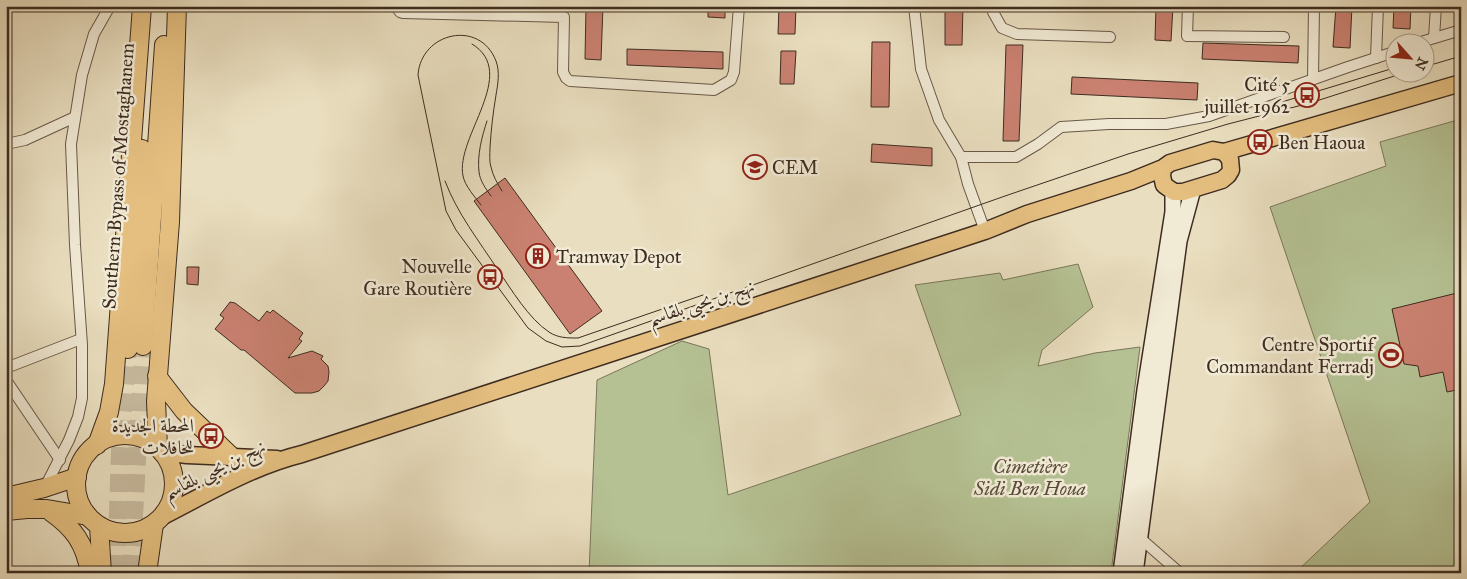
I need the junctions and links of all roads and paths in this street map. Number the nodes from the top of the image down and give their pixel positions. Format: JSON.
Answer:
{"nodes":[{"id":1,"x":110,"y":6,"type":"edge"},
{"id":2,"x":142,"y":6,"type":"edge"},
{"id":3,"x":150,"y":6,"type":"edge"},
{"id":4,"x":167,"y":6,"type":"edge"},
{"id":5,"x":177,"y":6,"type":"edge"},
{"id":6,"x":395,"y":6,"type":"edge"},
{"id":7,"x":564,"y":6,"type":"edge"},
{"id":8,"x":739,"y":6,"type":"edge"},
{"id":9,"x":914,"y":6,"type":"edge"},
{"id":10,"x":993,"y":6,"type":"edge"},
{"id":11,"x":1188,"y":6,"type":"edge"},
{"id":12,"x":1314,"y":6,"type":"edge"},
{"id":13,"x":1378,"y":6,"type":"edge"},
{"id":14,"x":1436,"y":6,"type":"edge"},
{"id":15,"x":564,"y":18,"type":"junction"},
{"id":16,"x":1461,"y":30,"type":"edge"},
{"id":17,"x":1110,"y":37,"type":"dead end"},
{"id":18,"x":1284,"y":37,"type":"dead end"},
{"id":19,"x":1434,"y":38,"type":"joint"},
{"id":20,"x":1384,"y":55,"type":"edge"},
{"id":21,"x":1376,"y":58,"type":"junction"},
{"id":22,"x":1313,"y":79,"type":"junction"},
{"id":23,"x":1461,"y":82,"type":"edge"},
{"id":24,"x":75,"y":117,"type":"junction"},
{"id":25,"x":6,"y":144,"type":"edge"},
{"id":26,"x":1250,"y":145,"type":"junction"},
{"id":27,"x":1224,"y":152,"type":"junction"},
{"id":28,"x":961,"y":157,"type":"junction"},
{"id":29,"x":1163,"y":168,"type":"junction"},
{"id":30,"x":1231,"y":170,"type":"junction"},
{"id":31,"x":1130,"y":181,"type":"junction"},
{"id":32,"x":1169,"y":188,"type":"junction"},
{"id":33,"x":1193,"y":189,"type":"junction"},
{"id":34,"x":985,"y":231,"type":"junction"},
{"id":35,"x":81,"y":338,"type":"junction"},
{"id":36,"x":6,"y":368,"type":"edge"},
{"id":37,"x":157,"y":376,"type":"junction"},
{"id":38,"x":6,"y":380,"type":"edge"},
{"id":39,"x":97,"y":444,"type":"junction"},
{"id":40,"x":160,"y":450,"type":"junction"},
{"id":41,"x":232,"y":457,"type":"junction"},
{"id":42,"x":283,"y":459,"type":"junction"},
{"id":43,"x":60,"y":460,"type":"junction"},
{"id":44,"x":77,"y":478,"type":"junction"},
{"id":45,"x":44,"y":488,"type":"junction"},
{"id":46,"x":6,"y":497,"type":"edge"},
{"id":47,"x":47,"y":509,"type":"junction"},
{"id":48,"x":6,"y":511,"type":"edge"},
{"id":49,"x":159,"y":520,"type":"junction"},
{"id":50,"x":93,"y":521,"type":"junction"},
{"id":51,"x":1133,"y":535,"type":"junction"},
{"id":52,"x":90,"y":573,"type":"edge"},
{"id":53,"x":102,"y":573,"type":"edge"},
{"id":54,"x":147,"y":573,"type":"edge"},
{"id":55,"x":1121,"y":573,"type":"edge"},
{"id":56,"x":1135,"y":573,"type":"edge"},
{"id":57,"x":1180,"y":573,"type":"edge"}],
"edges":[{"from":1,"to":24,"type":"street"},
{"from":2,"to":39,"type":"highway"},
{"from":3,"to":4,"type":"highway","name":"Southern Bypass of Mostaghanem"},
{"from":5,"to":37,"type":"highway"},
{"from":6,"to":15,"type":"street"},
{"from":7,"to":15,"type":"street"},
{"from":8,"to":15,"type":"street"},
{"from":9,"to":28,"type":"street"},
{"from":10,"to":17,"type":"street"},
{"from":11,"to":18,"type":"street"},
{"from":12,"to":22,"type":"street"},
{"from":13,"to":21,"type":"street"},
{"from":14,"to":19,"type":"street"},
{"from":16,"to":19,"type":"street"},
{"from":20,"to":21,"type":"street"},
{"from":21,"to":22,"type":"street"},
{"from":22,"to":28,"type":"street"},
{"from":23,"to":26,"type":"main road"},
{"from":24,"to":25,"type":"street"},
{"from":24,"to":35,"type":"street"},
{"from":26,"to":27,"type":"main road"},
{"from":26,"to":30,"type":"main road"},
{"from":27,"to":29,"type":"main road","name":"نهج بن يحيى بلقاسم"},
{"from":27,"to":30,"type":"main road"},
{"from":28,"to":34,"type":"street"},
{"from":29,"to":31,"type":"main road","name":"نهج بن يحيى بلقاسم"},
{"from":29,"to":32,"type":"main road"},
{"from":30,"to":33,"type":"main road","name":"نهج بن يحيى بلقاسم"},
{"from":31,"to":32,"type":"main road","name":"نهج بن يحيى بلقاسم"},
{"from":31,"to":34,"type":"main road","name":"نهج بن يحيى بلقاسم"},
{"from":32,"to":33,"type":"main road","name":"نهج بن يحيى بلقاسم"},
{"from":32,"to":51,"type":"main road"},
{"from":33,"to":51,"type":"main road"},
{"from":34,"to":42,"type":"main road","name":"نهج بن يحيى بلقاسم"},
{"from":35,"to":36,"type":"street"},
{"from":35,"to":43,"type":"street"},
{"from":37,"to":40,"type":"highway"},
{"from":37,"to":41,"type":"highway"},
{"from":38,"to":43,"type":"street"},
{"from":39,"to":40,"type":"highway"},
{"from":39,"to":44,"type":"highway"},
{"from":40,"to":41,"type":"main road","name":"نهج بن يحيى بلقاسم"},
{"from":40,"to":49,"type":"highway"},
{"from":41,"to":42,"type":"main road","name":"نهج بن يحيى بلقاسم"},
{"from":42,"to":49,"type":"main road","name":"نهج بن يحيى بلقاسم"},
{"from":43,"to":45,"type":"street"},
{"from":44,"to":45,"type":"highway"},
{"from":44,"to":50,"type":"highway"},
{"from":45,"to":46,"type":"highway"},
{"from":47,"to":48,"type":"highway"},
{"from":47,"to":50,"type":"highway"},
{"from":47,"to":52,"type":"highway"},
{"from":49,"to":50,"type":"highway"},
{"from":49,"to":54,"type":"highway"},
{"from":50,"to":53,"type":"highway"},
{"from":51,"to":55,"type":"main road"},
{"from":51,"to":56,"type":"main road"},
{"from":51,"to":57,"type":"street"}]}
